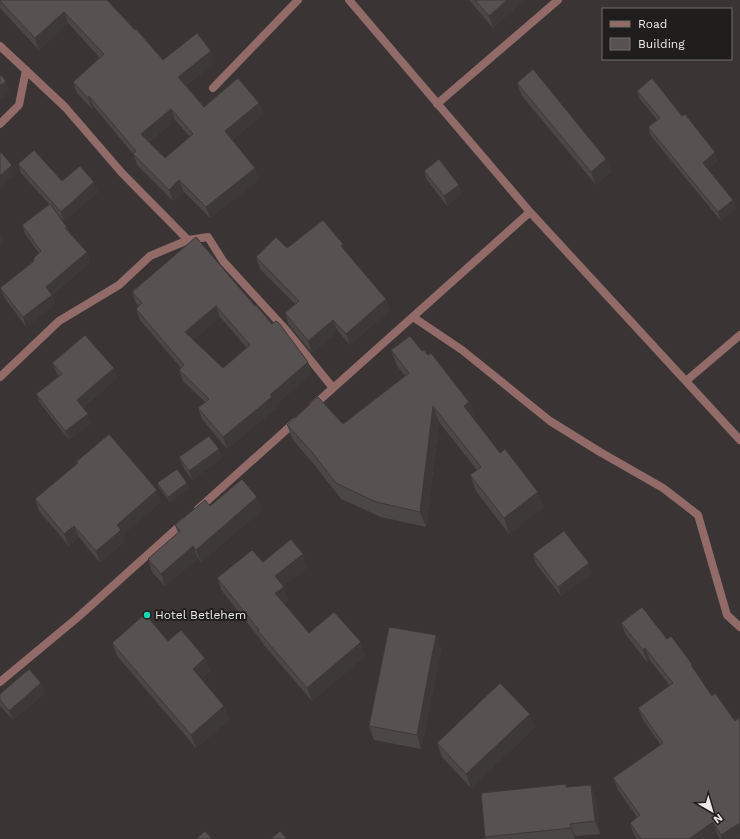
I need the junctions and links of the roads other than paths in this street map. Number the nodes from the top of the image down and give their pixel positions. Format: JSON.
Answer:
{"nodes":[{"id":1,"x":298,"y":0,"type":"edge"},
{"id":2,"x":349,"y":0,"type":"edge"},
{"id":3,"x":558,"y":0,"type":"edge"},
{"id":4,"x":0,"y":46,"type":"edge"},
{"id":5,"x":26,"y":70,"type":"junction"},
{"id":6,"x":213,"y":88,"type":"dead end"},
{"id":7,"x":437,"y":104,"type":"junction"},
{"id":8,"x":0,"y":124,"type":"edge"},
{"id":9,"x":530,"y":212,"type":"junction"},
{"id":10,"x":188,"y":240,"type":"junction"},
{"id":11,"x":413,"y":317,"type":"junction"},
{"id":12,"x":740,"y":335,"type":"edge"},
{"id":13,"x":0,"y":377,"type":"edge"},
{"id":14,"x":686,"y":382,"type":"junction"},
{"id":15,"x":333,"y":388,"type":"junction"},
{"id":16,"x":740,"y":440,"type":"edge"},
{"id":17,"x":740,"y":627,"type":"edge"},
{"id":18,"x":0,"y":682,"type":"edge"}],
"edges":[{"from":1,"to":6,"type":"street"},
{"from":2,"to":7,"type":"street"},
{"from":3,"to":7,"type":"street"},
{"from":4,"to":5,"type":"street"},
{"from":5,"to":8,"type":"street"},
{"from":5,"to":10,"type":"street"},
{"from":7,"to":9,"type":"street"},
{"from":9,"to":11,"type":"street"},
{"from":9,"to":14,"type":"street"},
{"from":10,"to":13,"type":"street"},
{"from":10,"to":15,"type":"street"},
{"from":11,"to":15,"type":"street"},
{"from":11,"to":17,"type":"street"},
{"from":12,"to":14,"type":"street"},
{"from":14,"to":16,"type":"street"},
{"from":15,"to":18,"type":"street"}]}
